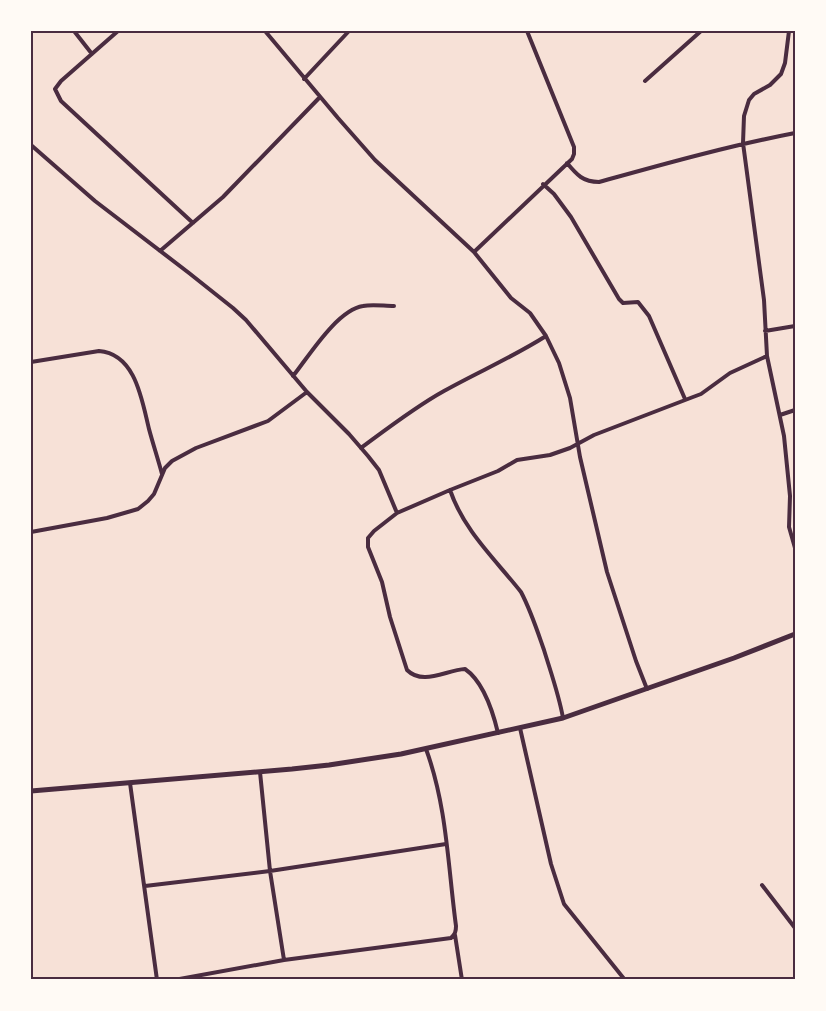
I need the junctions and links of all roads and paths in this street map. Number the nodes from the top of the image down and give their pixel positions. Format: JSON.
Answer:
{"nodes":[{"id":1,"x":74,"y":31,"type":"edge"},
{"id":2,"x":118,"y":31,"type":"edge"},
{"id":3,"x":266,"y":31,"type":"edge"},
{"id":4,"x":349,"y":31,"type":"edge"},
{"id":5,"x":527,"y":31,"type":"edge"},
{"id":6,"x":701,"y":31,"type":"edge"},
{"id":7,"x":789,"y":31,"type":"edge"},
{"id":8,"x":92,"y":54,"type":"junction"},
{"id":9,"x":304,"y":79,"type":"junction"},
{"id":10,"x":645,"y":81,"type":"dead end"},
{"id":11,"x":320,"y":97,"type":"junction"},
{"id":12,"x":795,"y":133,"type":"edge"},
{"id":13,"x":743,"y":143,"type":"junction"},
{"id":14,"x":31,"y":145,"type":"edge"},
{"id":15,"x":567,"y":163,"type":"junction"},
{"id":16,"x":544,"y":184,"type":"junction"},
{"id":17,"x":193,"y":223,"type":"junction"},
{"id":18,"x":160,"y":251,"type":"junction"},
{"id":19,"x":474,"y":252,"type":"junction"},
{"id":20,"x":394,"y":306,"type":"dead end"},
{"id":21,"x":795,"y":326,"type":"edge"},
{"id":22,"x":765,"y":331,"type":"junction"},
{"id":23,"x":546,"y":336,"type":"junction"},
{"id":24,"x":767,"y":356,"type":"junction"},
{"id":25,"x":31,"y":362,"type":"edge"},
{"id":26,"x":293,"y":376,"type":"junction"},
{"id":27,"x":307,"y":392,"type":"junction"},
{"id":28,"x":685,"y":399,"type":"junction"},
{"id":29,"x":795,"y":410,"type":"edge"},
{"id":30,"x":780,"y":415,"type":"junction"},
{"id":31,"x":578,"y":444,"type":"junction"},
{"id":32,"x":362,"y":448,"type":"junction"},
{"id":33,"x":162,"y":474,"type":"junction"},
{"id":34,"x":450,"y":490,"type":"junction"},
{"id":35,"x":397,"y":513,"type":"junction"},
{"id":36,"x":31,"y":532,"type":"edge"},
{"id":37,"x":794,"y":545,"type":"edge"},
{"id":38,"x":795,"y":634,"type":"edge"},
{"id":39,"x":647,"y":689,"type":"junction"},
{"id":40,"x":563,"y":718,"type":"junction"},
{"id":41,"x":520,"y":728,"type":"junction"},
{"id":42,"x":498,"y":733,"type":"junction"},
{"id":43,"x":426,"y":749,"type":"junction"},
{"id":44,"x":260,"y":772,"type":"junction"},
{"id":45,"x":130,"y":783,"type":"junction"},
{"id":46,"x":31,"y":791,"type":"edge"},
{"id":47,"x":446,"y":844,"type":"junction"},
{"id":48,"x":270,"y":872,"type":"junction"},
{"id":49,"x":762,"y":885,"type":"dead end"},
{"id":50,"x":145,"y":886,"type":"junction"},
{"id":51,"x":795,"y":928,"type":"edge"},
{"id":52,"x":455,"y":935,"type":"junction"},
{"id":53,"x":284,"y":960,"type":"junction"},
{"id":54,"x":157,"y":980,"type":"edge"},
{"id":55,"x":174,"y":980,"type":"edge"},
{"id":56,"x":462,"y":980,"type":"edge"},
{"id":57,"x":624,"y":980,"type":"edge"}],
"edges":[{"from":1,"to":8,"type":"street"},
{"from":2,"to":8,"type":"street"},
{"from":3,"to":9,"type":"street"},
{"from":4,"to":9,"type":"street"},
{"from":5,"to":15,"type":"street"},
{"from":6,"to":10,"type":"street"},
{"from":7,"to":13,"type":"street"},
{"from":8,"to":17,"type":"street"},
{"from":9,"to":11,"type":"street"},
{"from":11,"to":17,"type":"street"},
{"from":11,"to":19,"type":"street"},
{"from":12,"to":13,"type":"street"},
{"from":13,"to":15,"type":"street"},
{"from":13,"to":22,"type":"street"},
{"from":14,"to":18,"type":"street"},
{"from":15,"to":16,"type":"street"},
{"from":16,"to":19,"type":"street"},
{"from":16,"to":28,"type":"street"},
{"from":17,"to":18,"type":"street"},
{"from":18,"to":26,"type":"street"},
{"from":19,"to":23,"type":"street"},
{"from":20,"to":26,"type":"street"},
{"from":21,"to":22,"type":"street"},
{"from":22,"to":24,"type":"street"},
{"from":23,"to":31,"type":"street"},
{"from":23,"to":32,"type":"street"},
{"from":24,"to":28,"type":"street"},
{"from":24,"to":30,"type":"street"},
{"from":25,"to":33,"type":"street"},
{"from":26,"to":27,"type":"street"},
{"from":27,"to":32,"type":"street"},
{"from":27,"to":33,"type":"street"},
{"from":28,"to":31,"type":"street"},
{"from":29,"to":30,"type":"street"},
{"from":30,"to":37,"type":"street"},
{"from":31,"to":34,"type":"street"},
{"from":31,"to":39,"type":"street"},
{"from":32,"to":35,"type":"street"},
{"from":33,"to":36,"type":"street"},
{"from":34,"to":35,"type":"street"},
{"from":34,"to":40,"type":"street"},
{"from":35,"to":42,"type":"street"},
{"from":38,"to":39,"type":"street"},
{"from":39,"to":40,"type":"street"},
{"from":40,"to":41,"type":"street"},
{"from":41,"to":42,"type":"street"},
{"from":41,"to":57,"type":"street"},
{"from":42,"to":43,"type":"street"},
{"from":43,"to":44,"type":"street"},
{"from":43,"to":47,"type":"street"},
{"from":44,"to":45,"type":"street"},
{"from":44,"to":48,"type":"street"},
{"from":45,"to":46,"type":"street"},
{"from":45,"to":50,"type":"street"},
{"from":47,"to":48,"type":"street"},
{"from":47,"to":52,"type":"street"},
{"from":48,"to":50,"type":"street"},
{"from":48,"to":53,"type":"street"},
{"from":49,"to":51,"type":"street"},
{"from":50,"to":54,"type":"street"},
{"from":52,"to":53,"type":"street"},
{"from":52,"to":56,"type":"street"},
{"from":53,"to":55,"type":"street"}]}
